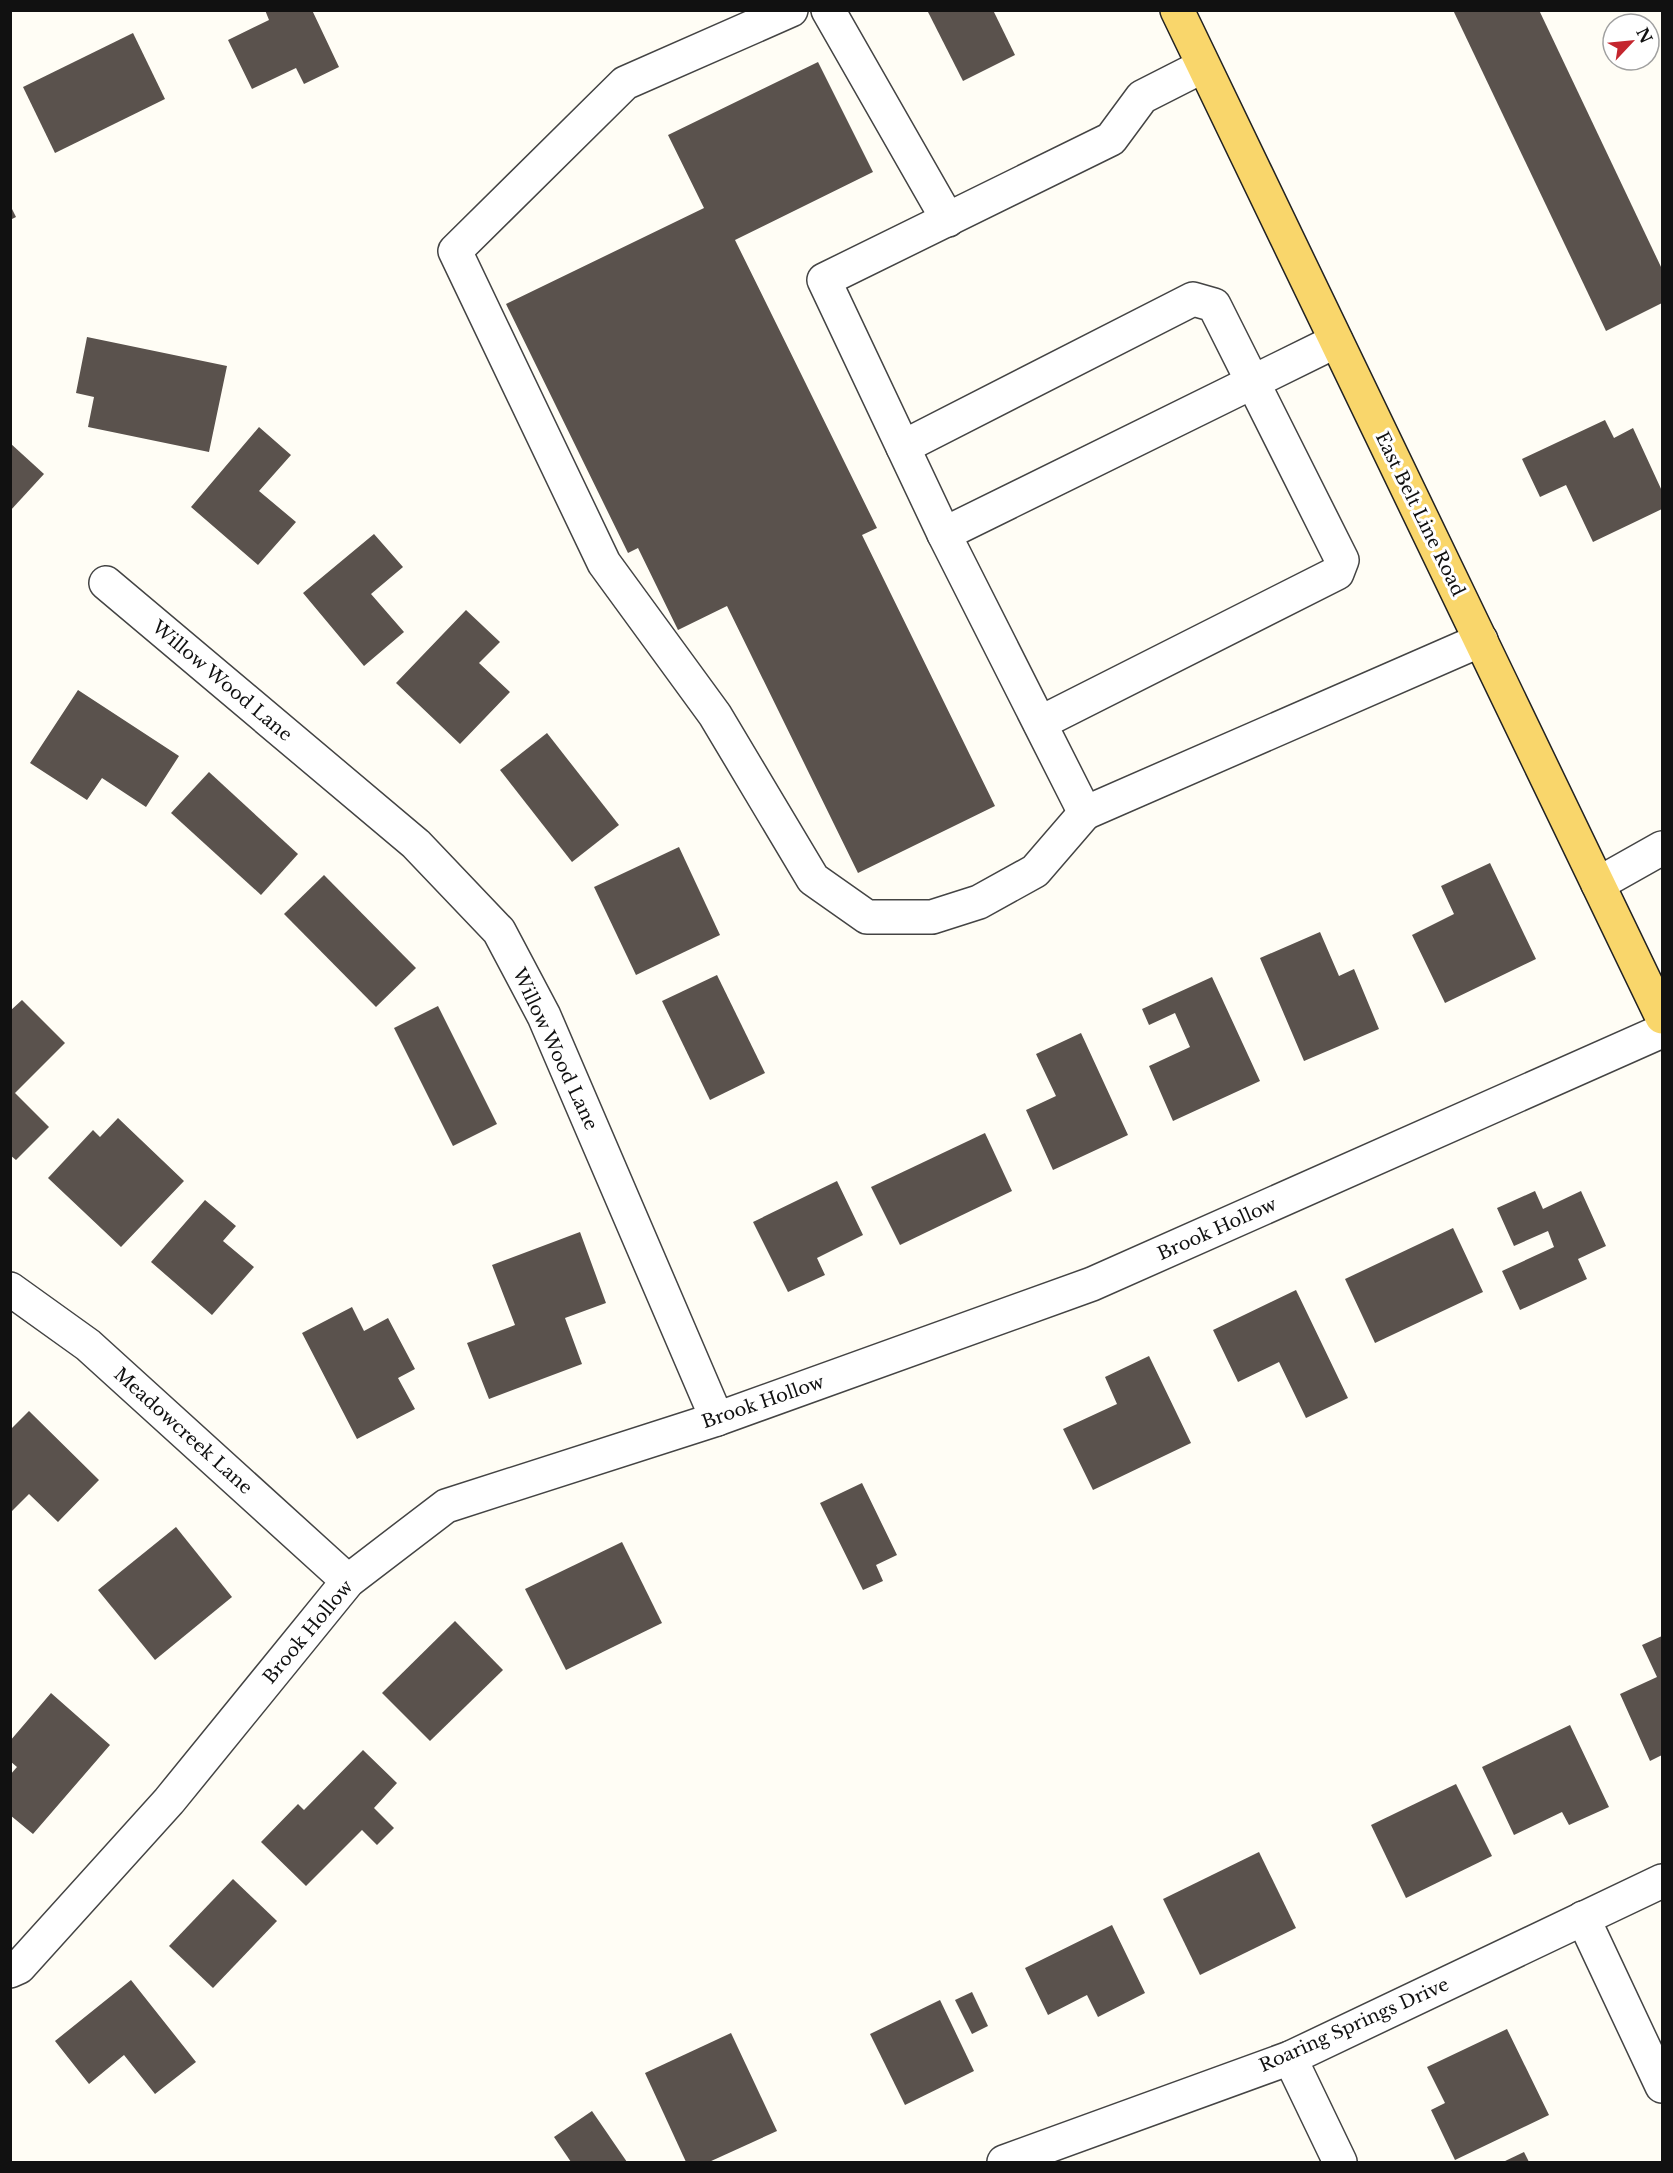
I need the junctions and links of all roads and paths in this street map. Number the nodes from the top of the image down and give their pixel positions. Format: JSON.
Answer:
{"nodes":[{"id":1,"x":791,"y":10,"type":"edge"},
{"id":2,"x":828,"y":10,"type":"edge"},
{"id":3,"x":1177,"y":10,"type":"edge"},
{"id":4,"x":1203,"y":66,"type":"junction"},
{"id":5,"x":948,"y":220,"type":"junction"},
{"id":6,"x":1336,"y":341,"type":"junction"},
{"id":7,"x":1253,"y":382,"type":"junction"},
{"id":8,"x":903,"y":447,"type":"junction"},
{"id":9,"x":944,"y":534,"type":"junction"},
{"id":10,"x":106,"y":583,"type":"dead end"},
{"id":11,"x":1481,"y":640,"type":"junction"},
{"id":12,"x":1040,"y":723,"type":"junction"},
{"id":13,"x":1085,"y":813,"type":"junction"},
{"id":14,"x":1662,"y":848,"type":"edge"},
{"id":15,"x":1598,"y":884,"type":"junction"},
{"id":16,"x":1662,"y":1017,"type":"edge"},
{"id":17,"x":1662,"y":1031,"type":"edge"},
{"id":18,"x":10,"y":1289,"type":"edge"},
{"id":19,"x":717,"y":1419,"type":"junction"},
{"id":20,"x":348,"y":1581,"type":"junction"},
{"id":21,"x":1662,"y":1881,"type":"edge"},
{"id":22,"x":1583,"y":1918,"type":"junction"},
{"id":23,"x":10,"y":1971,"type":"edge"},
{"id":24,"x":1290,"y":2058,"type":"junction"},
{"id":25,"x":1662,"y":2086,"type":"edge"},
{"id":26,"x":1004,"y":2163,"type":"edge"},
{"id":27,"x":1340,"y":2163,"type":"edge"}],
"edges":[{"from":1,"to":13,"type":"street"},
{"from":2,"to":5,"type":"street"},
{"from":3,"to":4,"type":"main road","name":"East Belt Line Road"},
{"from":4,"to":5,"type":"street"},
{"from":4,"to":6,"type":"main road","name":"East Belt Line Road"},
{"from":5,"to":8,"type":"street"},
{"from":6,"to":7,"type":"street"},
{"from":6,"to":11,"type":"main road","name":"East Belt Line Road"},
{"from":7,"to":8,"type":"street"},
{"from":7,"to":9,"type":"street"},
{"from":7,"to":12,"type":"street"},
{"from":8,"to":9,"type":"street"},
{"from":9,"to":12,"type":"street"},
{"from":10,"to":19,"type":"street","name":"Willow Wood Lane"},
{"from":11,"to":13,"type":"street"},
{"from":11,"to":15,"type":"main road","name":"East Belt Line Road"},
{"from":12,"to":13,"type":"street"},
{"from":14,"to":15,"type":"street"},
{"from":15,"to":16,"type":"main road","name":"East Belt Line Road"},
{"from":17,"to":19,"type":"street","name":"Brook Hollow"},
{"from":18,"to":20,"type":"street","name":"Meadowcreek Lane"},
{"from":19,"to":20,"type":"street","name":"Brook Hollow"},
{"from":20,"to":23,"type":"street","name":"Brook Hollow"},
{"from":21,"to":22,"type":"street","name":"Roaring Springs Drive"},
{"from":22,"to":24,"type":"street","name":"Roaring Springs Drive"},
{"from":22,"to":25,"type":"street"},
{"from":24,"to":26,"type":"street","name":"Roaring Springs Drive"},
{"from":24,"to":27,"type":"street"}]}
